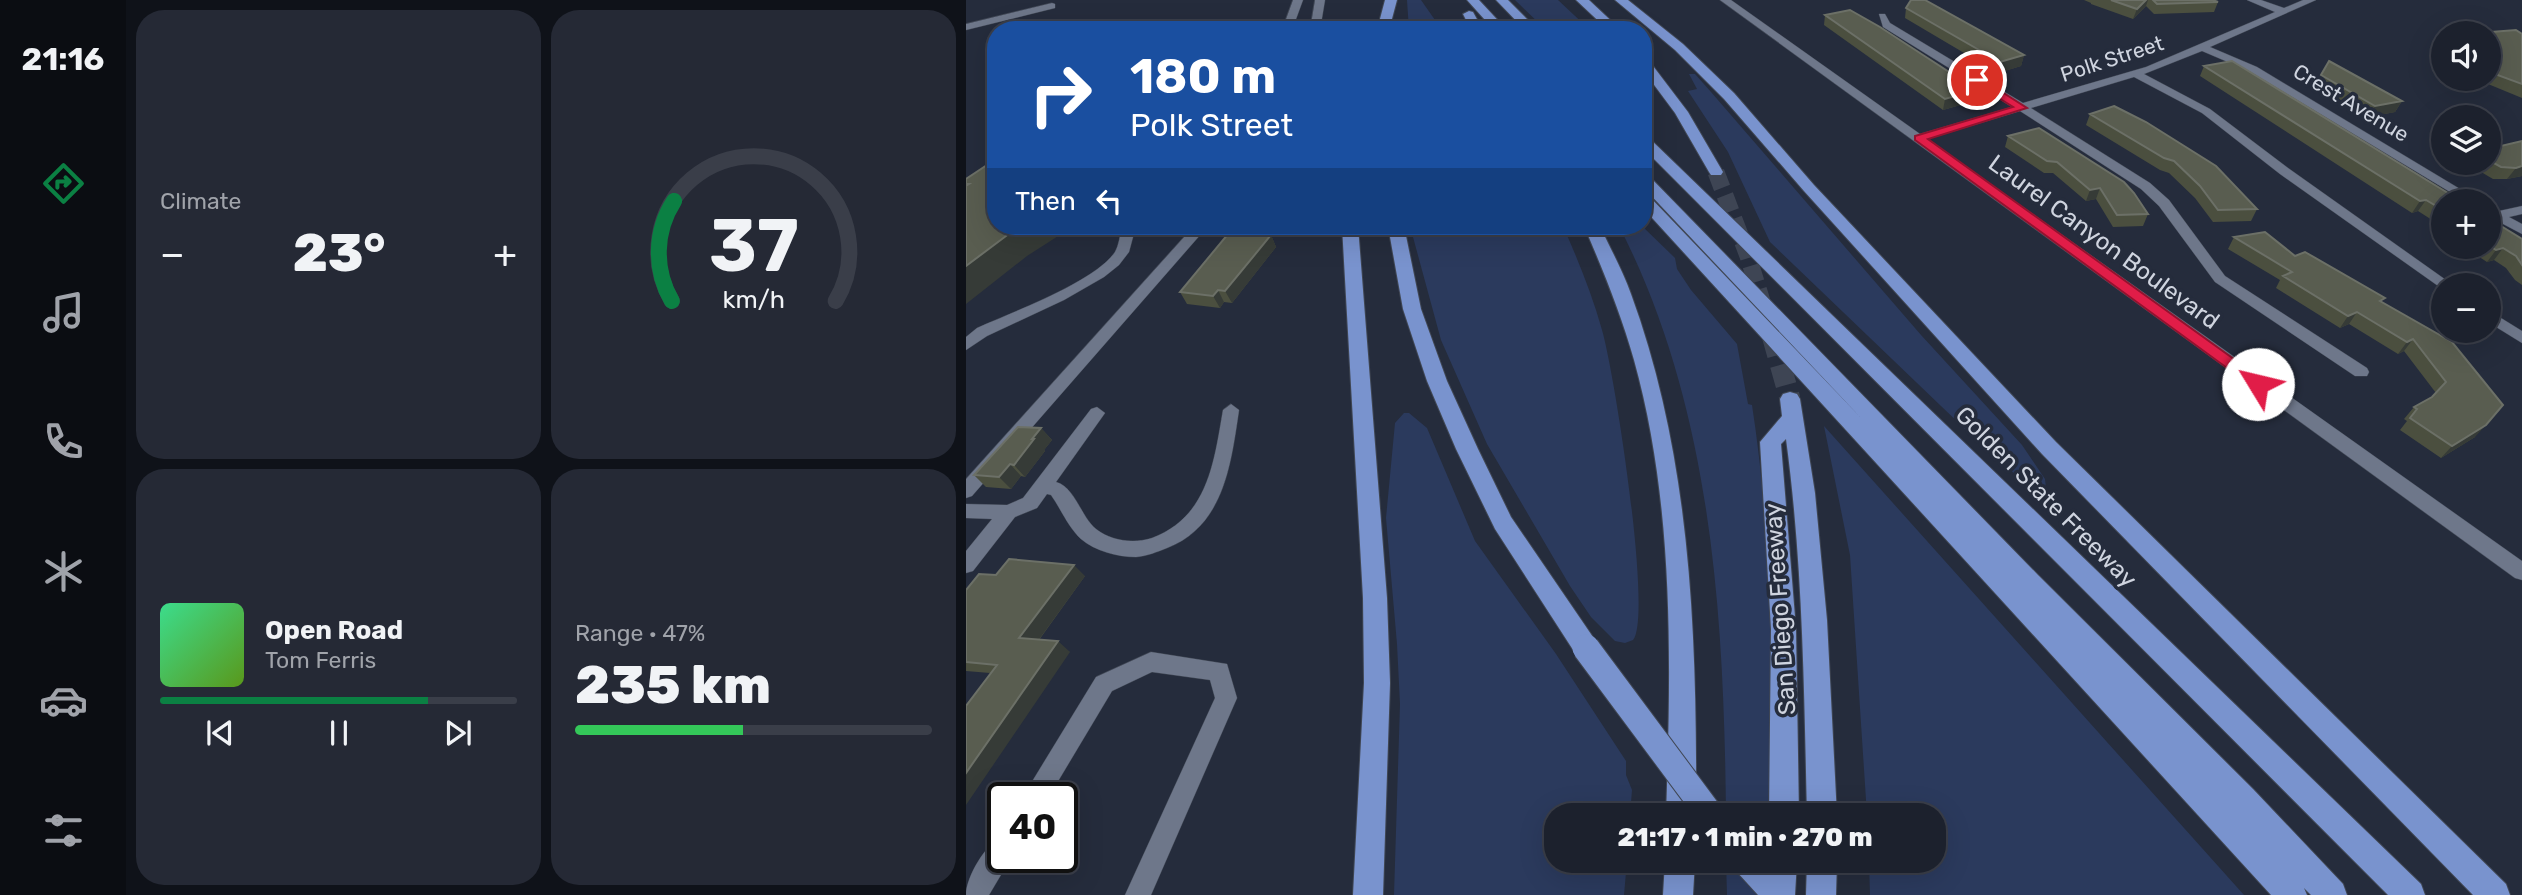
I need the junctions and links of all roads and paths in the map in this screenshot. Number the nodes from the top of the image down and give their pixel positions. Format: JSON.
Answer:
{"nodes":[{"id":1,"x":1298,"y":0,"type":"edge"},
{"id":2,"x":1320,"y":0,"type":"edge"},
{"id":3,"x":1391,"y":0,"type":"edge"},
{"id":4,"x":1484,"y":0,"type":"edge"},
{"id":5,"x":1502,"y":0,"type":"edge"},
{"id":6,"x":1583,"y":0,"type":"edge"},
{"id":7,"x":1621,"y":0,"type":"edge"},
{"id":8,"x":1725,"y":0,"type":"edge"},
{"id":9,"x":2252,"y":0,"type":"edge"},
{"id":10,"x":2311,"y":0,"type":"edge"},
{"id":11,"x":1052,"y":6,"type":"dead end"},
{"id":12,"x":1468,"y":7,"type":"edge"},
{"id":13,"x":2285,"y":12,"type":"junction"},
{"id":14,"x":1882,"y":16,"type":"dead end"},
{"id":15,"x":991,"y":21,"type":"edge"},
{"id":16,"x":1290,"y":21,"type":"edge"},
{"id":17,"x":1316,"y":21,"type":"edge"},
{"id":18,"x":1385,"y":21,"type":"edge"},
{"id":19,"x":1393,"y":21,"type":"edge"},
{"id":20,"x":1488,"y":21,"type":"edge"},
{"id":21,"x":1504,"y":21,"type":"edge"},
{"id":22,"x":1523,"y":21,"type":"edge"},
{"id":23,"x":1605,"y":21,"type":"edge"},
{"id":24,"x":1647,"y":21,"type":"edge"},
{"id":25,"x":987,"y":22,"type":"edge"},
{"id":26,"x":1652,"y":25,"type":"edge"},
{"id":27,"x":966,"y":27,"type":"edge"},
{"id":28,"x":2204,"y":48,"type":"junction"},
{"id":29,"x":1652,"y":73,"type":"edge"},
{"id":30,"x":2136,"y":74,"type":"junction"},
{"id":31,"x":2022,"y":108,"type":"junction"},
{"id":32,"x":1919,"y":138,"type":"junction"},
{"id":33,"x":1652,"y":149,"type":"edge"},
{"id":34,"x":1652,"y":172,"type":"edge"},
{"id":35,"x":1716,"y":172,"type":"tunnel mouth"},
{"id":36,"x":1652,"y":187,"type":"edge"},
{"id":37,"x":2454,"y":189,"type":"edge"},
{"id":38,"x":1707,"y":202,"type":"junction"},
{"id":39,"x":1652,"y":208,"type":"edge"},
{"id":40,"x":2522,"y":210,"type":"edge"},
{"id":41,"x":2501,"y":212,"type":"edge"},
{"id":42,"x":2501,"y":218,"type":"edge"},
{"id":43,"x":2522,"y":230,"type":"edge"},
{"id":44,"x":1127,"y":235,"type":"edge"},
{"id":45,"x":1194,"y":235,"type":"edge"},
{"id":46,"x":1351,"y":235,"type":"edge"},
{"id":47,"x":1398,"y":235,"type":"edge"},
{"id":48,"x":1596,"y":235,"type":"edge"},
{"id":49,"x":2431,"y":275,"type":"edge"},
{"id":50,"x":2501,"y":324,"type":"edge"},
{"id":51,"x":2522,"y":338,"type":"edge"},
{"id":52,"x":966,"y":345,"type":"edge"},
{"id":53,"x":2361,"y":372,"type":"dead end"},
{"id":54,"x":1231,"y":410,"type":"dead end"},
{"id":55,"x":1097,"y":413,"type":"dead end"},
{"id":56,"x":1042,"y":486,"type":"junction"},
{"id":57,"x":966,"y":491,"type":"edge"},
{"id":58,"x":966,"y":511,"type":"edge"},
{"id":59,"x":1008,"y":512,"type":"junction"},
{"id":60,"x":966,"y":565,"type":"edge"},
{"id":61,"x":2522,"y":572,"type":"edge"},
{"id":62,"x":1044,"y":782,"type":"edge"},
{"id":63,"x":1681,"y":803,"type":"edge"},
{"id":64,"x":1701,"y":803,"type":"edge"},
{"id":65,"x":1785,"y":803,"type":"edge"},
{"id":66,"x":1822,"y":803,"type":"edge"},
{"id":67,"x":988,"y":873,"type":"edge"},
{"id":68,"x":1679,"y":873,"type":"edge"},
{"id":69,"x":1759,"y":873,"type":"edge"},
{"id":70,"x":1781,"y":873,"type":"edge"},
{"id":71,"x":1822,"y":873,"type":"edge"},
{"id":72,"x":974,"y":895,"type":"edge"},
{"id":73,"x":1138,"y":895,"type":"edge"},
{"id":74,"x":1367,"y":895,"type":"edge"},
{"id":75,"x":1678,"y":895,"type":"edge"},
{"id":76,"x":1780,"y":895,"type":"edge"},
{"id":77,"x":1821,"y":895,"type":"edge"},
{"id":78,"x":2292,"y":895,"type":"edge"},
{"id":79,"x":2332,"y":895,"type":"edge"},
{"id":80,"x":2410,"y":895,"type":"edge"},
{"id":81,"x":2495,"y":895,"type":"edge"}],
"edges":[{"from":1,"to":16,"type":"street"},
{"from":2,"to":17,"type":"street"},
{"from":3,"to":18,"type":"highway"},
{"from":3,"to":19,"type":"highway"},
{"from":4,"to":21,"type":"highway"},
{"from":5,"to":22,"type":"highway"},
{"from":6,"to":23,"type":"highway"},
{"from":7,"to":24,"type":"highway"},
{"from":8,"to":32,"type":"street","name":"Laurel Canyon Boulevard"},
{"from":9,"to":13,"type":"street"},
{"from":10,"to":13,"type":"street","name":"Polk Street"},
{"from":11,"to":15,"type":"street"},
{"from":12,"to":20,"type":"highway"},
{"from":13,"to":28,"type":"street","name":"Polk Street"},
{"from":14,"to":31,"type":"street"},
{"from":25,"to":27,"type":"street"},
{"from":26,"to":81,"type":"highway"},
{"from":28,"to":30,"type":"street","name":"Polk Street"},
{"from":28,"to":37,"type":"street","name":"Crest Avenue"},
{"from":29,"to":35,"type":"highway"},
{"from":30,"to":31,"type":"street","name":"Polk Street"},
{"from":30,"to":49,"type":"street"},
{"from":31,"to":32,"type":"street","name":"Polk Street"},
{"from":31,"to":53,"type":"street"},
{"from":32,"to":61,"type":"street","name":"Laurel Canyon Boulevard"},
{"from":33,"to":38,"type":"highway","name":"Golden State Freeway"},
{"from":34,"to":38,"type":"highway"},
{"from":36,"to":79,"type":"highway"},
{"from":38,"to":80,"type":"highway","name":"Golden State Freeway"},
{"from":39,"to":78,"type":"highway"},
{"from":40,"to":41,"type":"street"},
{"from":42,"to":43,"type":"street"},
{"from":44,"to":52,"type":"street"},
{"from":45,"to":57,"type":"street"},
{"from":46,"to":74,"type":"highway"},
{"from":47,"to":64,"type":"highway","bridge":true},
{"from":48,"to":63,"type":"highway"},
{"from":50,"to":51,"type":"street"},
{"from":54,"to":56,"type":"street"},
{"from":55,"to":56,"type":"street"},
{"from":56,"to":59,"type":"street"},
{"from":58,"to":59,"type":"street"},
{"from":59,"to":60,"type":"street"},
{"from":62,"to":73,"type":"street"},
{"from":65,"to":66,"type":"highway","name":"San Diego Freeway"},
{"from":67,"to":72,"type":"street"},
{"from":68,"to":75,"type":"highway"},
{"from":69,"to":76,"type":"highway"},
{"from":70,"to":76,"type":"highway"},
{"from":71,"to":77,"type":"highway"}]}
